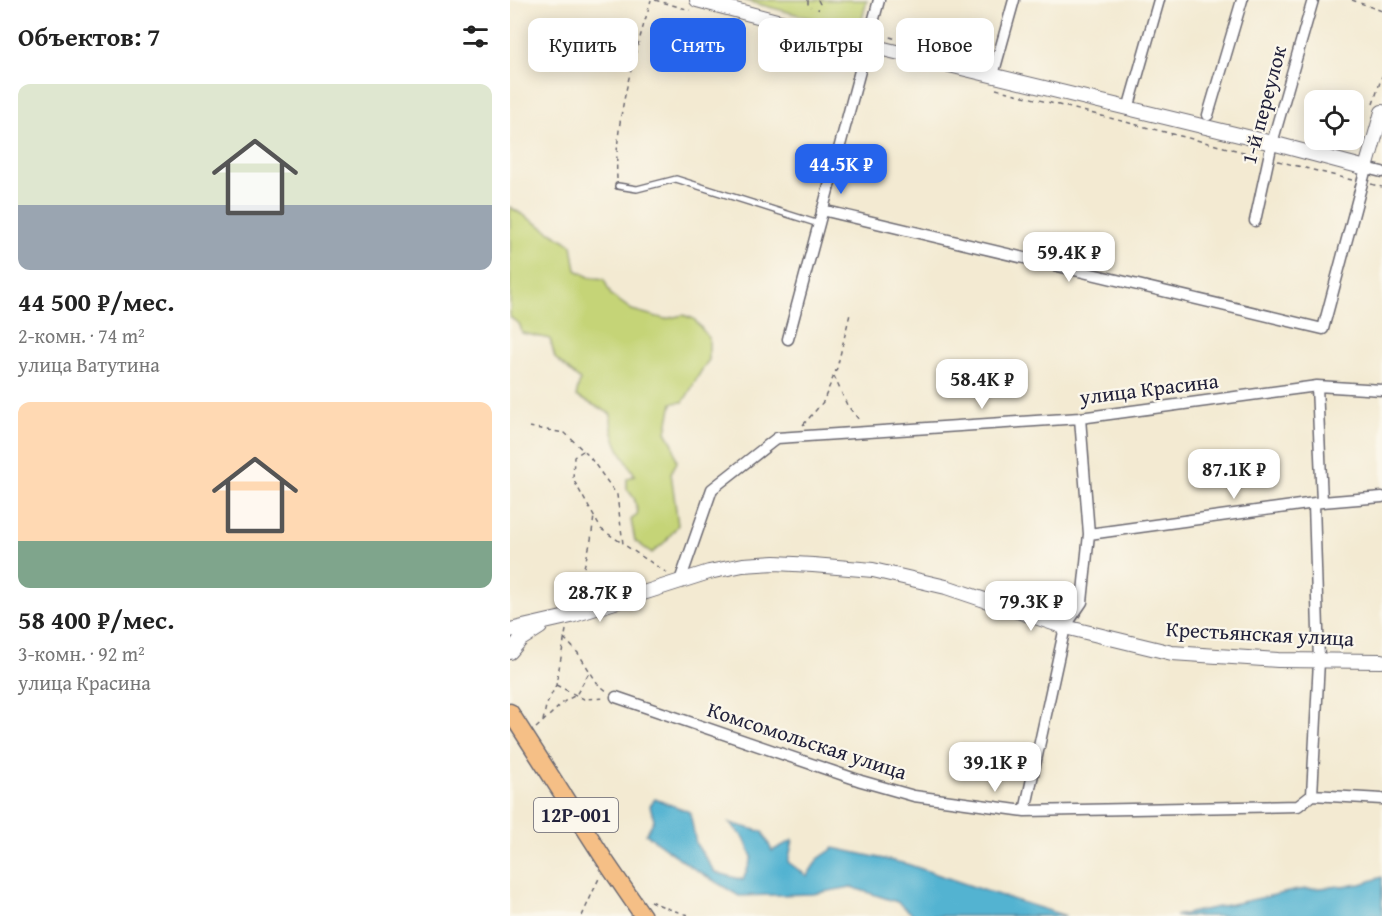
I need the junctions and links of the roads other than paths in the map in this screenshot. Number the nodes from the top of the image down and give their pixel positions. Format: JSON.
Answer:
{"nodes":[{"id":1,"x":698,"y":0,"type":"edge"},
{"id":2,"x":879,"y":0,"type":"edge"},
{"id":3,"x":1014,"y":0,"type":"edge"},
{"id":4,"x":1159,"y":0,"type":"edge"},
{"id":5,"x":1242,"y":0,"type":"edge"},
{"id":6,"x":1313,"y":0,"type":"edge"},
{"id":7,"x":766,"y":18,"type":"edge"},
{"id":8,"x":874,"y":18,"type":"edge"},
{"id":9,"x":884,"y":50,"type":"edge"},
{"id":10,"x":860,"y":72,"type":"edge"},
{"id":11,"x":992,"y":81,"type":"junction"},
{"id":12,"x":1128,"y":109,"type":"junction"},
{"id":13,"x":1382,"y":112,"type":"edge"},
{"id":14,"x":1208,"y":115,"type":"dead end"},
{"id":15,"x":1272,"y":143,"type":"junction"},
{"id":16,"x":1382,"y":172,"type":"edge"},
{"id":17,"x":1364,"y":175,"type":"junction"},
{"id":18,"x":618,"y":186,"type":"road end"},
{"id":19,"x":822,"y":210,"type":"junction"},
{"id":20,"x":1255,"y":221,"type":"dead end"},
{"id":21,"x":819,"y":224,"type":"junction"},
{"id":22,"x":788,"y":339,"type":"dead end"},
{"id":23,"x":1317,"y":386,"type":"junction"},
{"id":24,"x":1382,"y":390,"type":"edge"},
{"id":25,"x":1080,"y":418,"type":"junction"},
{"id":26,"x":1382,"y":497,"type":"edge"},
{"id":27,"x":1318,"y":503,"type":"junction"},
{"id":28,"x":1089,"y":534,"type":"junction"},
{"id":29,"x":680,"y":581,"type":"junction"},
{"id":30,"x":552,"y":621,"type":"junction"},
{"id":31,"x":1065,"y":627,"type":"junction"},
{"id":32,"x":510,"y":630,"type":"edge"},
{"id":33,"x":510,"y":652,"type":"edge"},
{"id":34,"x":1319,"y":661,"type":"junction"},
{"id":35,"x":1382,"y":661,"type":"edge"},
{"id":36,"x":616,"y":697,"type":"road end"},
{"id":37,"x":510,"y":712,"type":"edge"},
{"id":38,"x":1312,"y":795,"type":"junction"},
{"id":39,"x":1382,"y":799,"type":"edge"},
{"id":40,"x":1025,"y":811,"type":"junction"},
{"id":41,"x":643,"y":916,"type":"edge"}],
"edges":[{"from":1,"to":7,"type":"street"},
{"from":2,"to":8,"type":"street"},
{"from":3,"to":11,"type":"street"},
{"from":4,"to":12,"type":"street"},
{"from":5,"to":14,"type":"street"},
{"from":6,"to":15,"type":"street","name":"1-й переулок"},
{"from":9,"to":11,"type":"street"},
{"from":10,"to":19,"type":"street"},
{"from":11,"to":12,"type":"street"},
{"from":12,"to":15,"type":"street"},
{"from":13,"to":17,"type":"street"},
{"from":15,"to":17,"type":"street"},
{"from":15,"to":20,"type":"street","name":"1-й переулок"},
{"from":16,"to":17,"type":"street"},
{"from":17,"to":19,"type":"street"},
{"from":18,"to":21,"type":"lane"},
{"from":19,"to":21,"type":"street"},
{"from":21,"to":22,"type":"street"},
{"from":23,"to":24,"type":"street","name":"улица Красина"},
{"from":23,"to":25,"type":"street","name":"улица Красина"},
{"from":23,"to":27,"type":"street"},
{"from":25,"to":28,"type":"street"},
{"from":25,"to":29,"type":"street","name":"улица Красина"},
{"from":26,"to":27,"type":"street"},
{"from":27,"to":28,"type":"street"},
{"from":27,"to":34,"type":"street"},
{"from":28,"to":31,"type":"street"},
{"from":29,"to":30,"type":"street","name":"Крестьянская улица"},
{"from":29,"to":31,"type":"street","name":"Крестьянская улица"},
{"from":30,"to":32,"type":"street"},
{"from":30,"to":33,"type":"street"},
{"from":31,"to":34,"type":"street","name":"Крестьянская улица"},
{"from":31,"to":40,"type":"street"},
{"from":34,"to":35,"type":"street","name":"Крестьянская улица"},
{"from":34,"to":38,"type":"street"},
{"from":36,"to":40,"type":"street","name":"Комсомольская улица"},
{"from":37,"to":41,"type":"main road","number":"12Р-001"},
{"from":38,"to":39,"type":"street","name":"Комсомольская улица"},
{"from":38,"to":40,"type":"street","name":"Комсомольская улица"}]}
